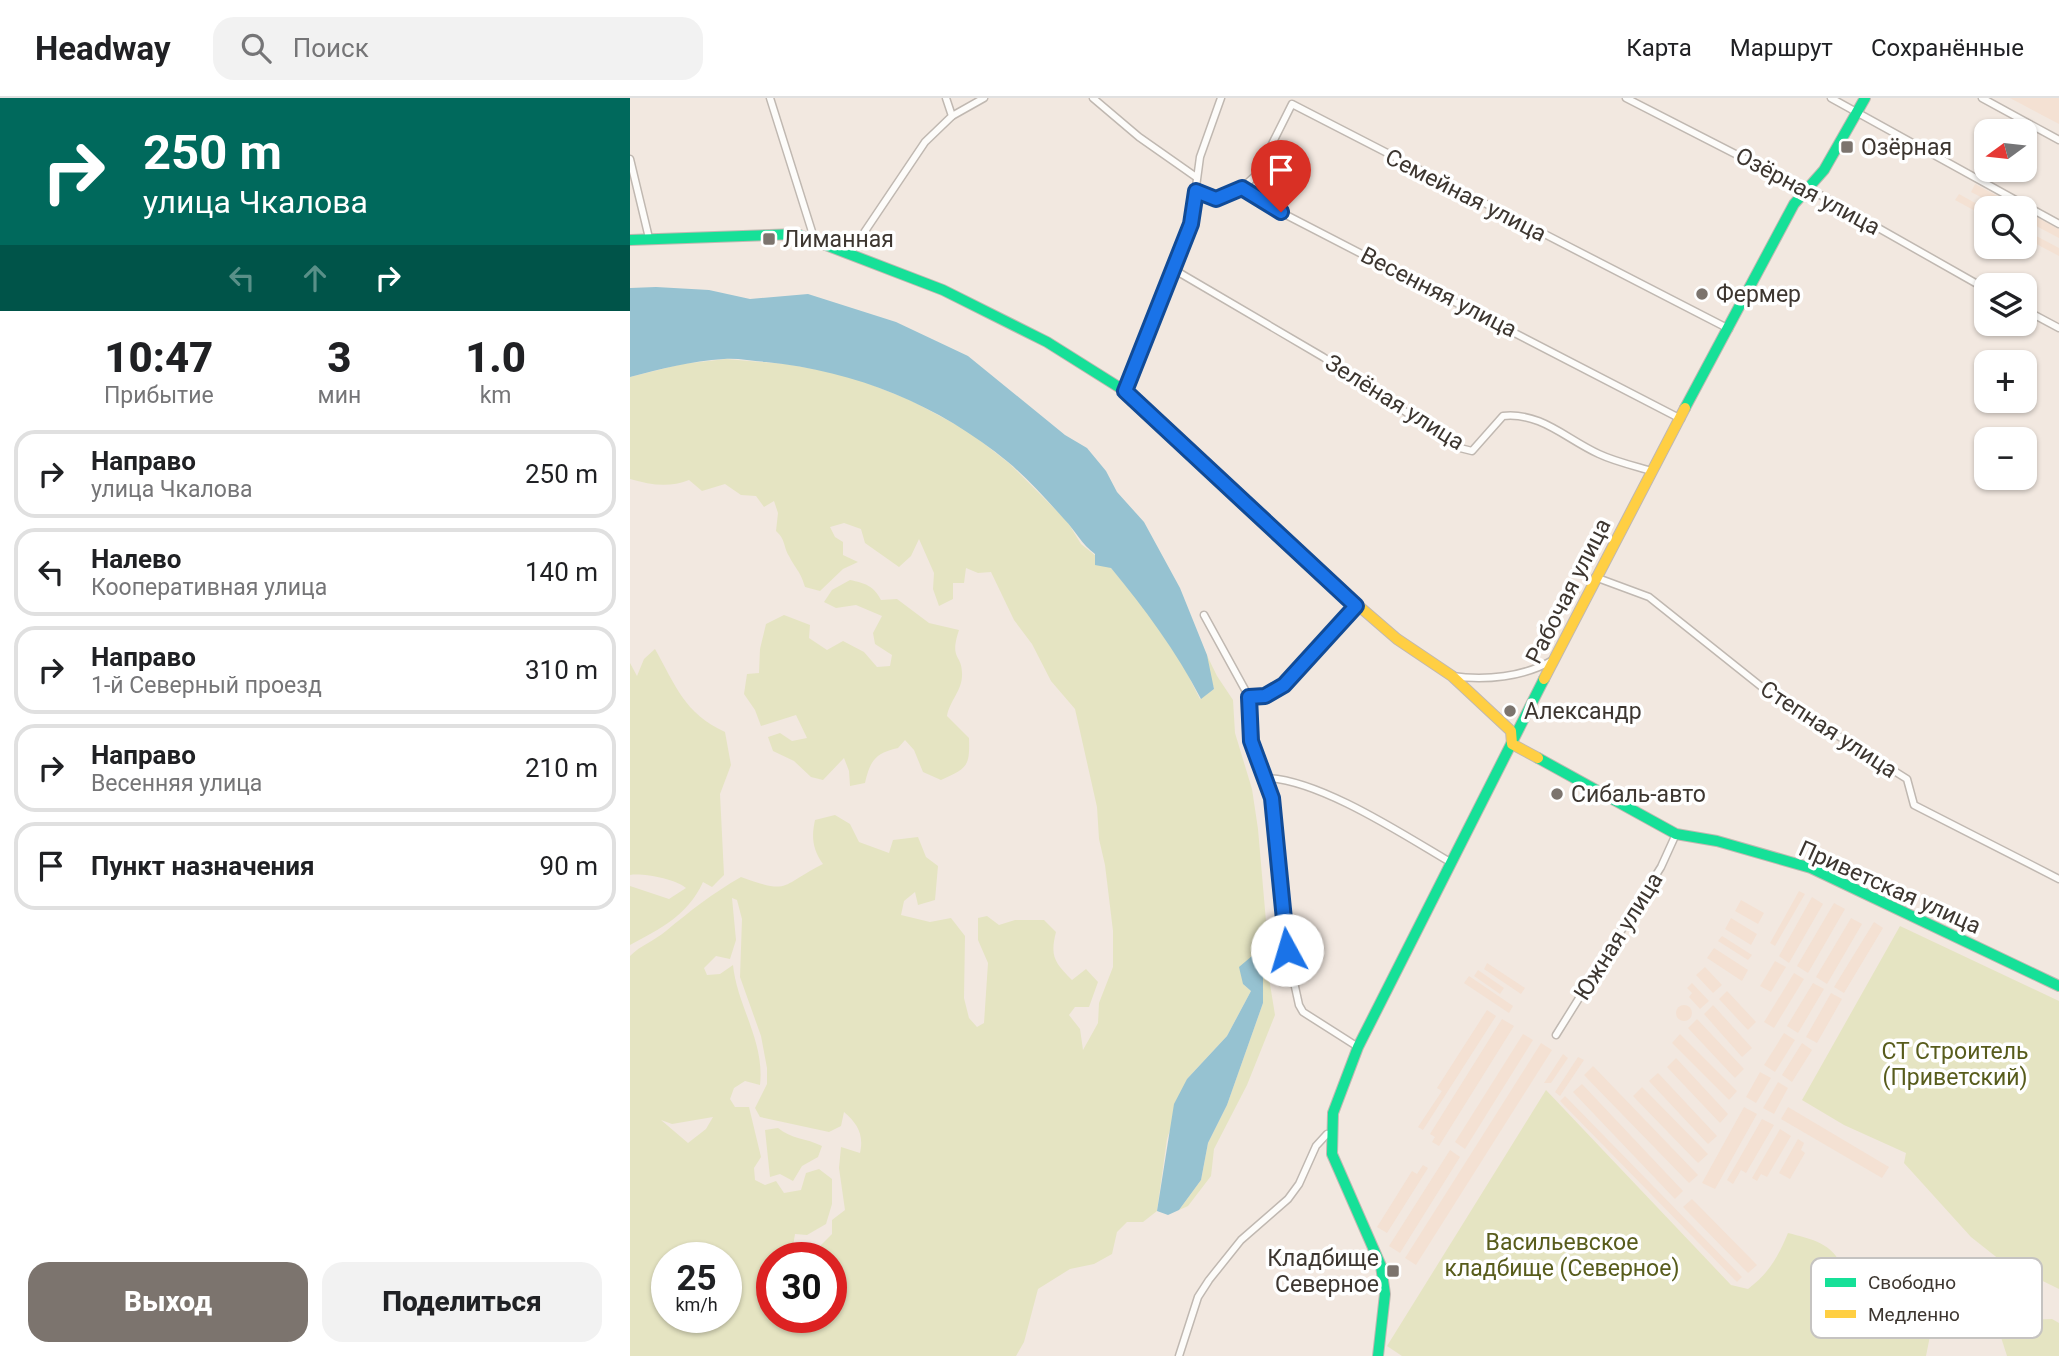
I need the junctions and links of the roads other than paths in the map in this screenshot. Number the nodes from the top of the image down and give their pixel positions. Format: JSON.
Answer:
{"nodes":[{"id":1,"x":770,"y":98,"type":"edge"},
{"id":2,"x":946,"y":98,"type":"edge"},
{"id":3,"x":984,"y":98,"type":"edge"},
{"id":4,"x":1093,"y":98,"type":"edge"},
{"id":5,"x":1221,"y":98,"type":"edge"},
{"id":6,"x":1626,"y":98,"type":"edge"},
{"id":7,"x":1831,"y":98,"type":"edge"},
{"id":8,"x":1865,"y":98,"type":"edge"},
{"id":9,"x":1982,"y":98,"type":"edge"},
{"id":10,"x":1857,"y":112,"type":"junction"},
{"id":11,"x":952,"y":116,"type":"junction"},
{"id":12,"x":2059,"y":140,"type":"edge"},
{"id":13,"x":630,"y":159,"type":"edge"},
{"id":14,"x":1196,"y":177,"type":"junction"},
{"id":15,"x":1806,"y":187,"type":"junction"},
{"id":16,"x":1242,"y":188,"type":"junction"},
{"id":17,"x":1196,"y":191,"type":"junction"},
{"id":18,"x":2059,"y":225,"type":"edge"},
{"id":19,"x":649,"y":238,"type":"junction"},
{"id":20,"x":814,"y":238,"type":"junction"},
{"id":21,"x":630,"y":240,"type":"edge"},
{"id":22,"x":851,"y":252,"type":"junction"},
{"id":23,"x":1173,"y":269,"type":"junction"},
{"id":24,"x":1974,"y":282,"type":"edge"},
{"id":25,"x":2037,"y":316,"type":"edge"},
{"id":26,"x":2059,"y":328,"type":"edge"},
{"id":27,"x":1729,"y":329,"type":"junction"},
{"id":28,"x":1125,"y":391,"type":"junction"},
{"id":29,"x":1681,"y":419,"type":"junction"},
{"id":30,"x":1652,"y":471,"type":"junction"},
{"id":31,"x":1595,"y":576,"type":"junction"},
{"id":32,"x":1356,"y":606,"type":"junction"},
{"id":33,"x":1204,"y":615,"type":"dead end"},
{"id":34,"x":1555,"y":659,"type":"junction"},
{"id":35,"x":1452,"y":676,"type":"junction"},
{"id":36,"x":1249,"y":697,"type":"junction"},
{"id":37,"x":1513,"y":744,"type":"junction"},
{"id":38,"x":1266,"y":778,"type":"junction"},
{"id":39,"x":1676,"y":834,"type":"junction"},
{"id":40,"x":1450,"y":862,"type":"junction"},
{"id":41,"x":2059,"y":879,"type":"edge"},
{"id":42,"x":2059,"y":986,"type":"edge"},
{"id":43,"x":1556,"y":1035,"type":"dead end"},
{"id":44,"x":1358,"y":1047,"type":"junction"},
{"id":45,"x":1327,"y":1134,"type":"junction"},
{"id":46,"x":1179,"y":1356,"type":"edge"},
{"id":47,"x":1378,"y":1356,"type":"edge"}],
"edges":[{"from":1,"to":20,"type":"street"},
{"from":2,"to":11,"type":"street"},
{"from":3,"to":11,"type":"street"},
{"from":4,"to":14,"type":"street"},
{"from":5,"to":14,"type":"street"},
{"from":6,"to":15,"type":"street","name":"Озёрная улица"},
{"from":7,"to":10,"type":"street"},
{"from":8,"to":10,"type":"street","name":"Рабочая улица"},
{"from":9,"to":12,"type":"street"},
{"from":10,"to":15,"type":"street","name":"Рабочая улица"},
{"from":10,"to":18,"type":"street"},
{"from":11,"to":22,"type":"street"},
{"from":13,"to":19,"type":"street"},
{"from":14,"to":17,"type":"street"},
{"from":15,"to":24,"type":"street","name":"Озёрная улица"},
{"from":15,"to":27,"type":"street","name":"Рабочая улица"},
{"from":16,"to":17,"type":"street"},
{"from":16,"to":27,"type":"street","name":"Семейная улица"},
{"from":16,"to":29,"type":"street","name":"Весенняя улица"},
{"from":17,"to":23,"type":"street"},
{"from":19,"to":20,"type":"street"},
{"from":19,"to":21,"type":"street"},
{"from":20,"to":22,"type":"street"},
{"from":22,"to":28,"type":"street"},
{"from":23,"to":28,"type":"street"},
{"from":23,"to":30,"type":"street","name":"Зелёная улица"},
{"from":25,"to":26,"type":"street"},
{"from":27,"to":29,"type":"street","name":"Рабочая улица"},
{"from":28,"to":32,"type":"street"},
{"from":29,"to":30,"type":"street","name":"Рабочая улица"},
{"from":30,"to":31,"type":"street","name":"Рабочая улица"},
{"from":31,"to":34,"type":"street","name":"Рабочая улица"},
{"from":31,"to":41,"type":"street","name":"Степная улица"},
{"from":32,"to":35,"type":"street"},
{"from":32,"to":36,"type":"street"},
{"from":33,"to":36,"type":"street"},
{"from":34,"to":35,"type":"street"},
{"from":34,"to":37,"type":"street","name":"Рабочая улица"},
{"from":35,"to":37,"type":"street"},
{"from":36,"to":38,"type":"street"},
{"from":37,"to":39,"type":"street","name":"Приветская улица"},
{"from":37,"to":40,"type":"street","name":"Рабочая улица"},
{"from":38,"to":40,"type":"street"},
{"from":38,"to":44,"type":"street"},
{"from":39,"to":42,"type":"street","name":"Приветская улица"},
{"from":39,"to":43,"type":"street","name":"Южная улица"},
{"from":40,"to":44,"type":"street","name":"Рабочая улица"},
{"from":44,"to":45,"type":"street","name":"Рабочая улица"},
{"from":45,"to":46,"type":"street","name":"Рабочая улица"},
{"from":45,"to":47,"type":"street"}]}
